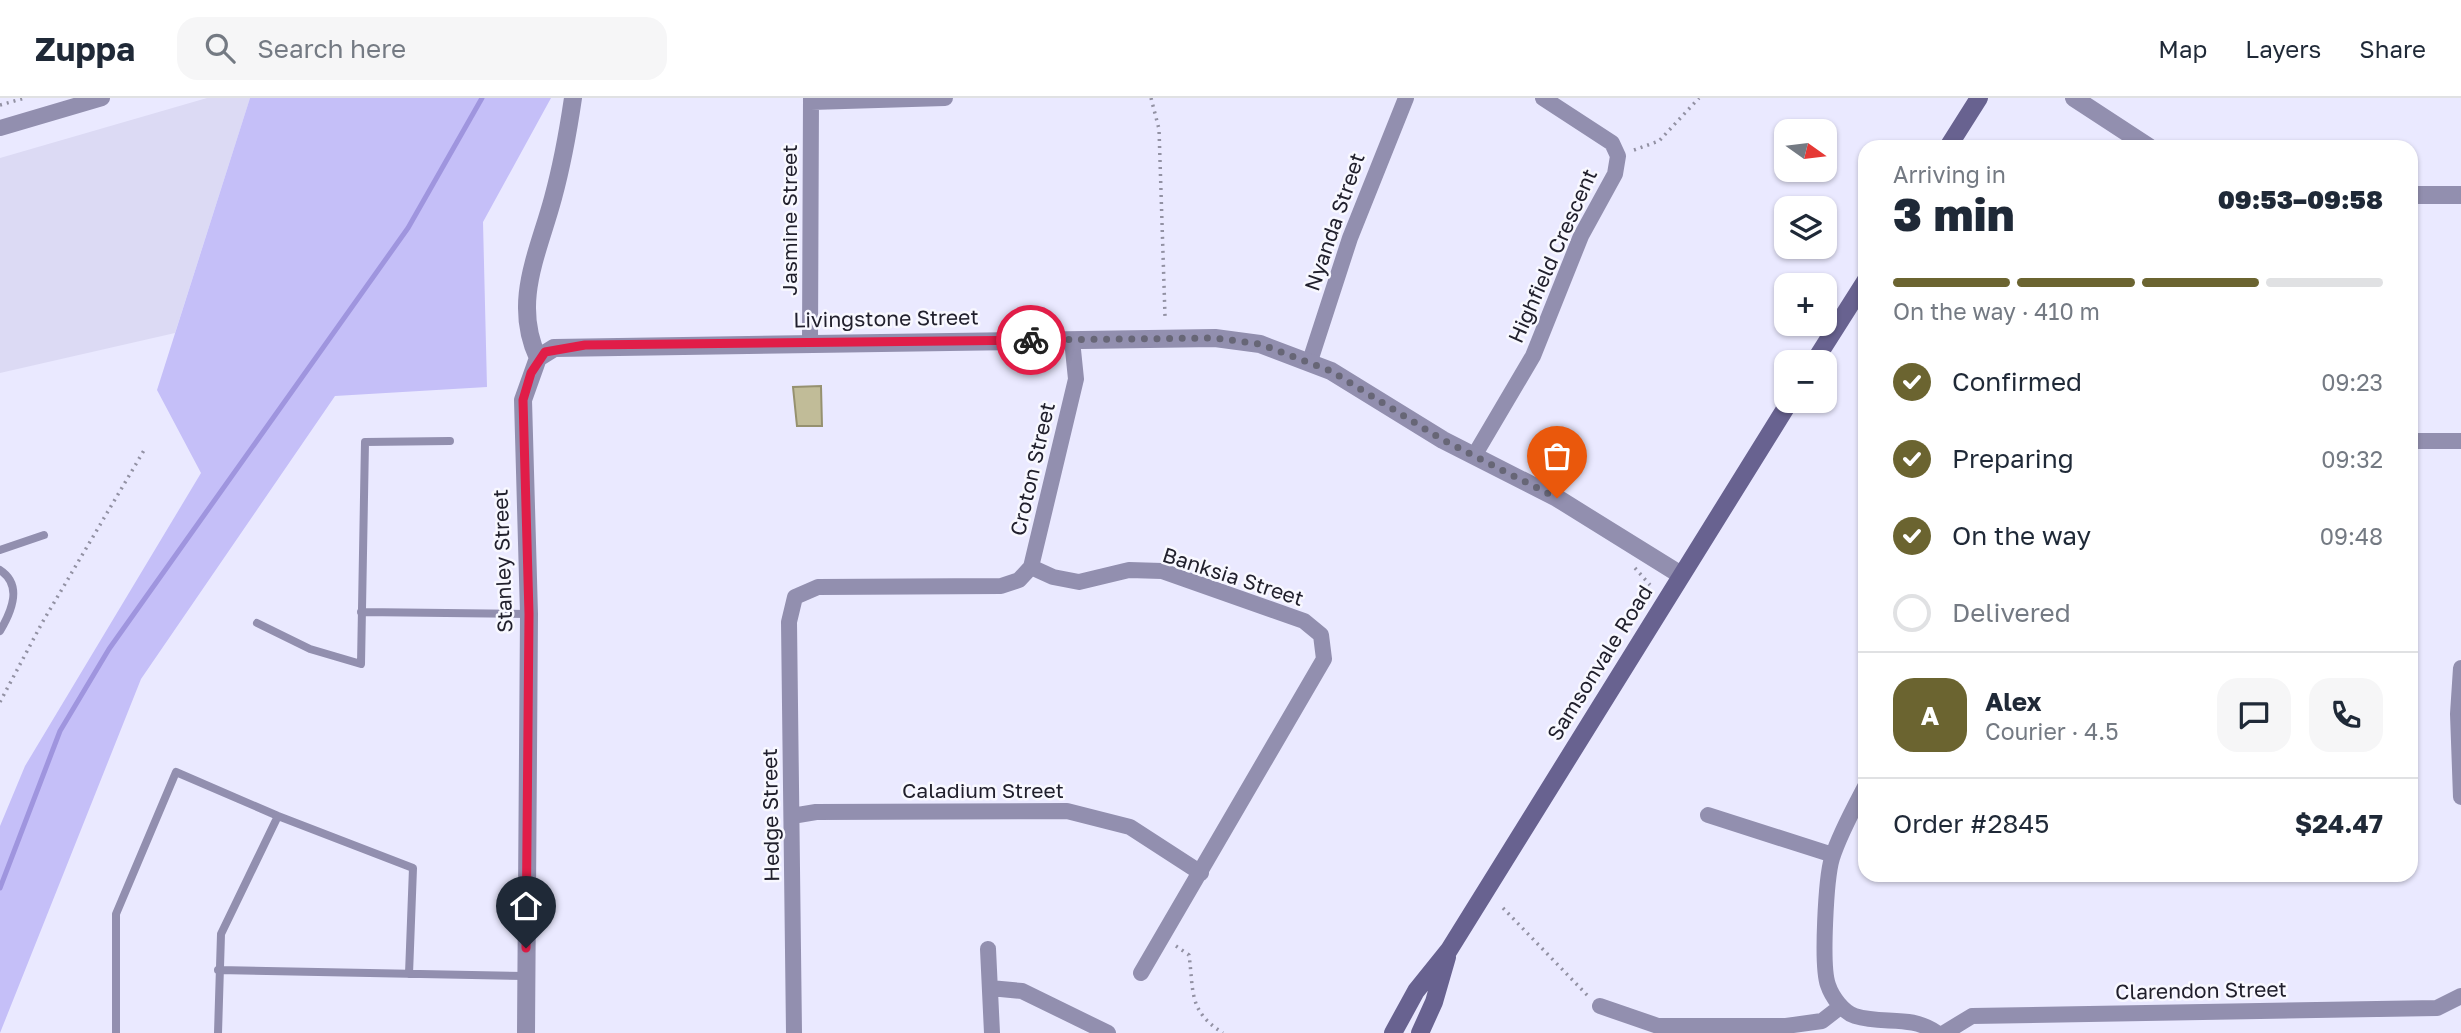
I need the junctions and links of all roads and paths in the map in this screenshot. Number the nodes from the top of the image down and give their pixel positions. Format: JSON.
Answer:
{"nodes":[{"id":1,"x":25,"y":98,"type":"edge"},
{"id":2,"x":102,"y":98,"type":"edge"},
{"id":3,"x":573,"y":98,"type":"edge"},
{"id":4,"x":945,"y":98,"type":"edge"},
{"id":5,"x":1152,"y":98,"type":"edge"},
{"id":6,"x":1406,"y":98,"type":"edge"},
{"id":7,"x":1543,"y":98,"type":"edge"},
{"id":8,"x":1699,"y":98,"type":"edge"},
{"id":9,"x":1979,"y":98,"type":"edge"},
{"id":10,"x":2074,"y":98,"type":"edge"},
{"id":11,"x":811,"y":100,"type":"edge"},
{"id":12,"x":0,"y":105,"type":"edge"},
{"id":13,"x":0,"y":128,"type":"edge"},
{"id":14,"x":1952,"y":140,"type":"edge"},
{"id":15,"x":2137,"y":140,"type":"edge"},
{"id":16,"x":1618,"y":156,"type":"junction"},
{"id":17,"x":2418,"y":195,"type":"edge"},
{"id":18,"x":2461,"y":195,"type":"edge"},
{"id":19,"x":1858,"y":293,"type":"edge"},
{"id":20,"x":1165,"y":316,"type":"dead end"},
{"id":21,"x":1072,"y":340,"type":"junction"},
{"id":22,"x":810,"y":342,"type":"junction"},
{"id":23,"x":1822,"y":350,"type":"edge"},
{"id":24,"x":538,"y":358,"type":"junction"},
{"id":25,"x":1310,"y":362,"type":"junction"},
{"id":26,"x":1782,"y":413,"type":"edge"},
{"id":27,"x":450,"y":441,"type":"dead end"},
{"id":28,"x":2461,"y":441,"type":"edge"},
{"id":29,"x":2418,"y":442,"type":"edge"},
{"id":30,"x":146,"y":447,"type":"dead end"},
{"id":31,"x":1474,"y":456,"type":"junction"},
{"id":32,"x":44,"y":535,"type":"dead end"},
{"id":33,"x":0,"y":550,"type":"edge"},
{"id":34,"x":1031,"y":567,"type":"junction"},
{"id":35,"x":0,"y":570,"type":"edge"},
{"id":36,"x":1681,"y":575,"type":"junction"},
{"id":37,"x":360,"y":612,"type":"junction"},
{"id":38,"x":529,"y":614,"type":"junction"},
{"id":39,"x":257,"y":623,"type":"dead end"},
{"id":40,"x":0,"y":631,"type":"edge"},
{"id":41,"x":2461,"y":668,"type":"edge"},
{"id":42,"x":0,"y":702,"type":"edge"},
{"id":43,"x":2461,"y":797,"type":"edge"},
{"id":44,"x":1858,"y":802,"type":"edge"},
{"id":45,"x":1708,"y":815,"type":"dead end"},
{"id":46,"x":278,"y":816,"type":"junction"},
{"id":47,"x":792,"y":816,"type":"junction"},
{"id":48,"x":1833,"y":855,"type":"junction"},
{"id":49,"x":1201,"y":873,"type":"junction"},
{"id":50,"x":1503,"y":908,"type":"dead end"},
{"id":51,"x":1162,"y":937,"type":"junction"},
{"id":52,"x":988,"y":949,"type":"dead end"},
{"id":53,"x":1449,"y":950,"type":"junction"},
{"id":54,"x":218,"y":970,"type":"junction"},
{"id":55,"x":1141,"y":973,"type":"dead end"},
{"id":56,"x":409,"y":974,"type":"junction"},
{"id":57,"x":526,"y":976,"type":"junction"},
{"id":58,"x":990,"y":988,"type":"junction"},
{"id":59,"x":2461,"y":996,"type":"edge"},
{"id":60,"x":1600,"y":1006,"type":"joint"},
{"id":61,"x":1840,"y":1007,"type":"junction"},
{"id":62,"x":116,"y":1033,"type":"edge"},
{"id":63,"x":218,"y":1033,"type":"edge"},
{"id":64,"x":526,"y":1033,"type":"edge"},
{"id":65,"x":794,"y":1033,"type":"edge"},
{"id":66,"x":992,"y":1033,"type":"edge"},
{"id":67,"x":1108,"y":1033,"type":"edge"},
{"id":68,"x":1223,"y":1033,"type":"edge"},
{"id":69,"x":1393,"y":1033,"type":"edge"},
{"id":70,"x":1420,"y":1033,"type":"edge"},
{"id":71,"x":1937,"y":1033,"type":"edge"},
{"id":72,"x":1944,"y":1033,"type":"edge"}],
"edges":[{"from":1,"to":12,"type":"path"},
{"from":2,"to":13,"type":"street"},
{"from":3,"to":24,"type":"street"},
{"from":4,"to":11,"type":"street"},
{"from":5,"to":20,"type":"path"},
{"from":6,"to":25,"type":"street","name":"Nyanda Street"},
{"from":7,"to":16,"type":"street","name":"Highfield Crescent"},
{"from":8,"to":16,"type":"path"},
{"from":9,"to":14,"type":"main road"},
{"from":10,"to":15,"type":"street"},
{"from":11,"to":22,"type":"street","name":"Jasmine Street"},
{"from":16,"to":31,"type":"street","name":"Highfield Crescent"},
{"from":17,"to":18,"type":"street"},
{"from":19,"to":23,"type":"main road"},
{"from":21,"to":22,"type":"street","name":"Livingstone Street"},
{"from":21,"to":25,"type":"street","name":"Livingstone Street"},
{"from":21,"to":34,"type":"street","name":"Croton Street"},
{"from":22,"to":24,"type":"street","name":"Livingstone Street"},
{"from":24,"to":38,"type":"street","name":"Stanley Street"},
{"from":25,"to":31,"type":"street","name":"Livingstone Street"},
{"from":26,"to":36,"type":"main road","name":"Samsonvale Road"},
{"from":27,"to":37,"type":"lane"},
{"from":28,"to":29,"type":"street"},
{"from":30,"to":42,"type":"path"},
{"from":31,"to":36,"type":"street","name":"Livingstone Street"},
{"from":32,"to":33,"type":"lane"},
{"from":34,"to":47,"type":"street","name":"Hedge Street"},
{"from":34,"to":49,"type":"street","name":"Banksia Street"},
{"from":35,"to":40,"type":"lane"},
{"from":36,"to":53,"type":"main road","name":"Samsonvale Road"},
{"from":37,"to":38,"type":"lane"},
{"from":37,"to":39,"type":"lane"},
{"from":38,"to":57,"type":"street","name":"Stanley Street"},
{"from":41,"to":43,"type":"street"},
{"from":44,"to":48,"type":"street"},
{"from":45,"to":48,"type":"street"},
{"from":46,"to":54,"type":"lane"},
{"from":46,"to":56,"type":"lane"},
{"from":46,"to":62,"type":"lane"},
{"from":47,"to":49,"type":"street","name":"Caladium Street"},
{"from":47,"to":65,"type":"street","name":"Hedge Street"},
{"from":48,"to":61,"type":"street"},
{"from":49,"to":51,"type":"street","name":"Banksia Street"},
{"from":50,"to":60,"type":"path"},
{"from":51,"to":55,"type":"street","name":"Banksia Street"},
{"from":51,"to":68,"type":"path"},
{"from":52,"to":58,"type":"street"},
{"from":53,"to":69,"type":"main road","name":"Samsonvale Road"},
{"from":53,"to":70,"type":"main road","name":"Samsonvale Road"},
{"from":54,"to":56,"type":"lane"},
{"from":54,"to":63,"type":"lane"},
{"from":56,"to":57,"type":"lane"},
{"from":57,"to":64,"type":"street","name":"Stanley Street"},
{"from":58,"to":66,"type":"street"},
{"from":58,"to":67,"type":"street"},
{"from":59,"to":72,"type":"street","name":"Clarendon Street"},
{"from":60,"to":61,"type":"street"},
{"from":61,"to":71,"type":"street"}]}
